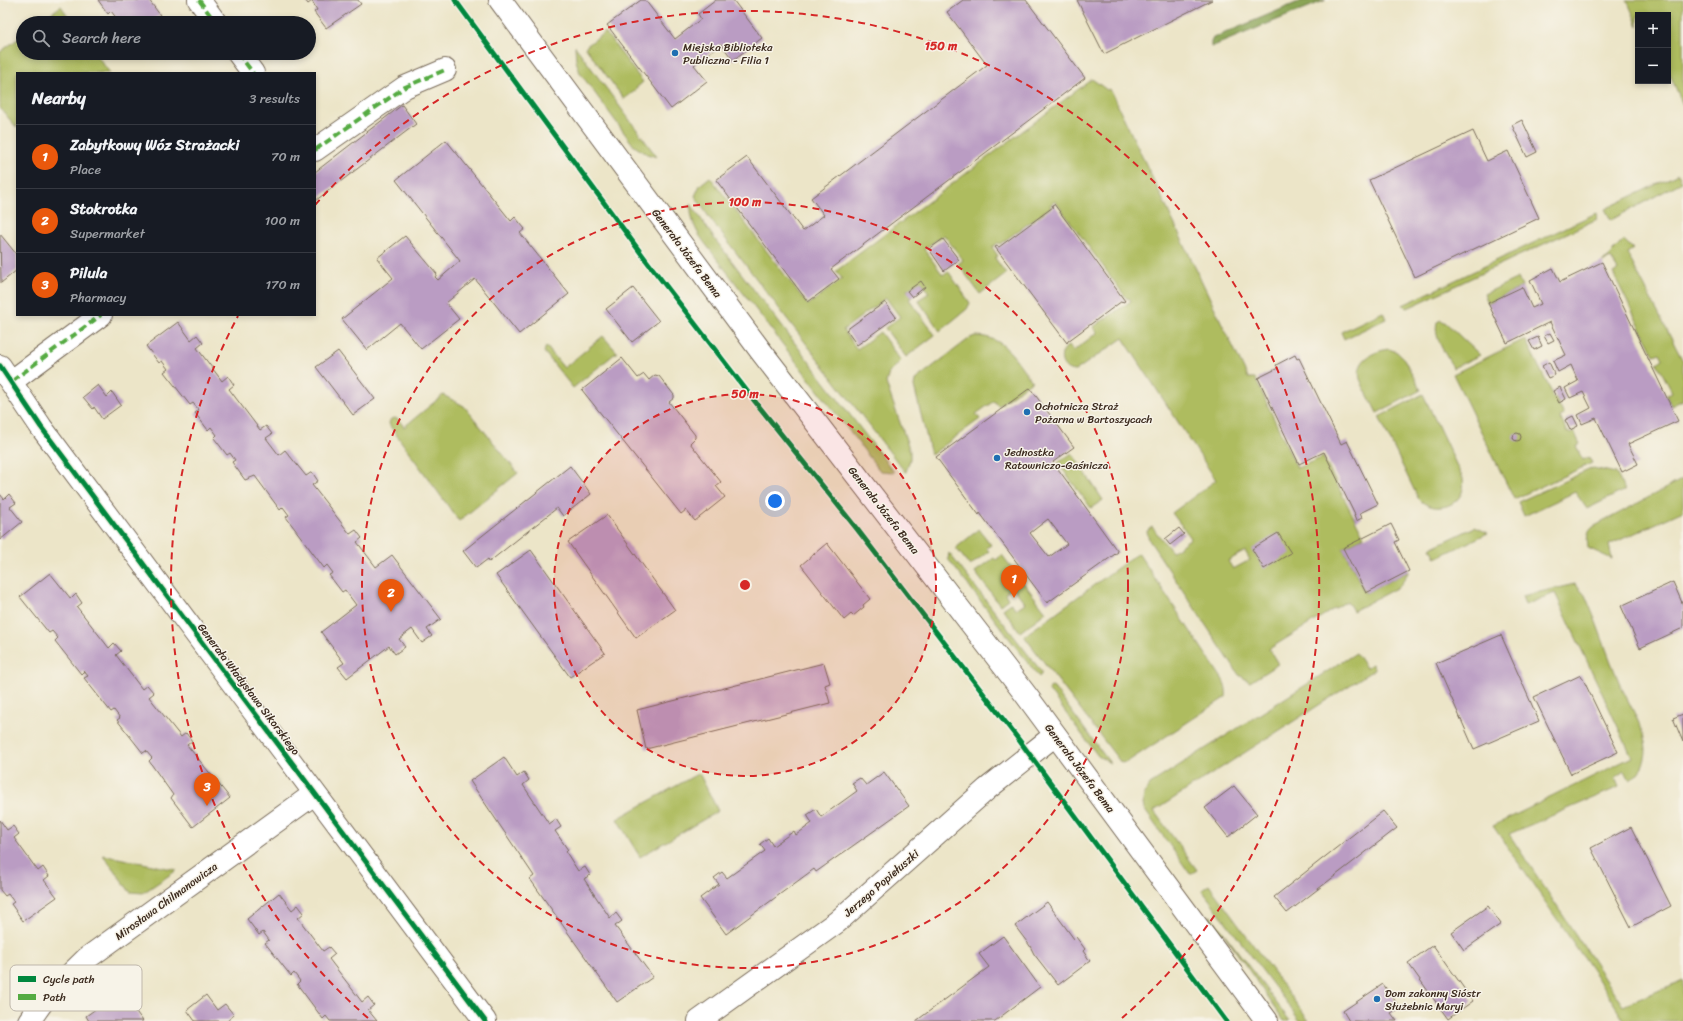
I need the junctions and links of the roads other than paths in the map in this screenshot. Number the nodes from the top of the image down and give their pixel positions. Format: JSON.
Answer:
{"nodes":[{"id":1,"x":199,"y":0,"type":"edge"},
{"id":2,"x":500,"y":0,"type":"edge"},
{"id":3,"x":211,"y":16,"type":"edge"},
{"id":4,"x":243,"y":60,"type":"edge"},
{"id":5,"x":445,"y":70,"type":"dead end"},
{"id":6,"x":252,"y":72,"type":"edge"},
{"id":7,"x":316,"y":149,"type":"edge"},
{"id":8,"x":99,"y":316,"type":"edge"},
{"id":9,"x":6,"y":374,"type":"edge"},
{"id":10,"x":1055,"y":735,"type":"junction"},
{"id":11,"x":314,"y":794,"type":"junction"},
{"id":12,"x":80,"y":965,"type":"edge"},
{"id":13,"x":36,"y":1011,"type":"edge"},
{"id":14,"x":29,"y":1021,"type":"edge"},
{"id":15,"x":485,"y":1021,"type":"edge"},
{"id":16,"x":699,"y":1021,"type":"edge"},
{"id":17,"x":1267,"y":1021,"type":"edge"}],
"edges":[{"from":1,"to":3,"type":"street"},
{"from":2,"to":10,"type":"street","name":"Generała Józefa Bema"},
{"from":4,"to":6,"type":"street"},
{"from":5,"to":7,"type":"street"},
{"from":8,"to":9,"type":"street"},
{"from":9,"to":11,"type":"street","name":"Generała Władysława Sikorskiego"},
{"from":10,"to":16,"type":"street","name":"Jerzego Popiełuszki"},
{"from":10,"to":17,"type":"street","name":"Generała Józefa Bema"},
{"from":11,"to":12,"type":"street","name":"Mirosława Chilmanowicza"},
{"from":11,"to":15,"type":"street","name":"Generała Władysława Sikorskiego"},
{"from":13,"to":14,"type":"street","name":"Mirosława Chilmanowicza"}]}
